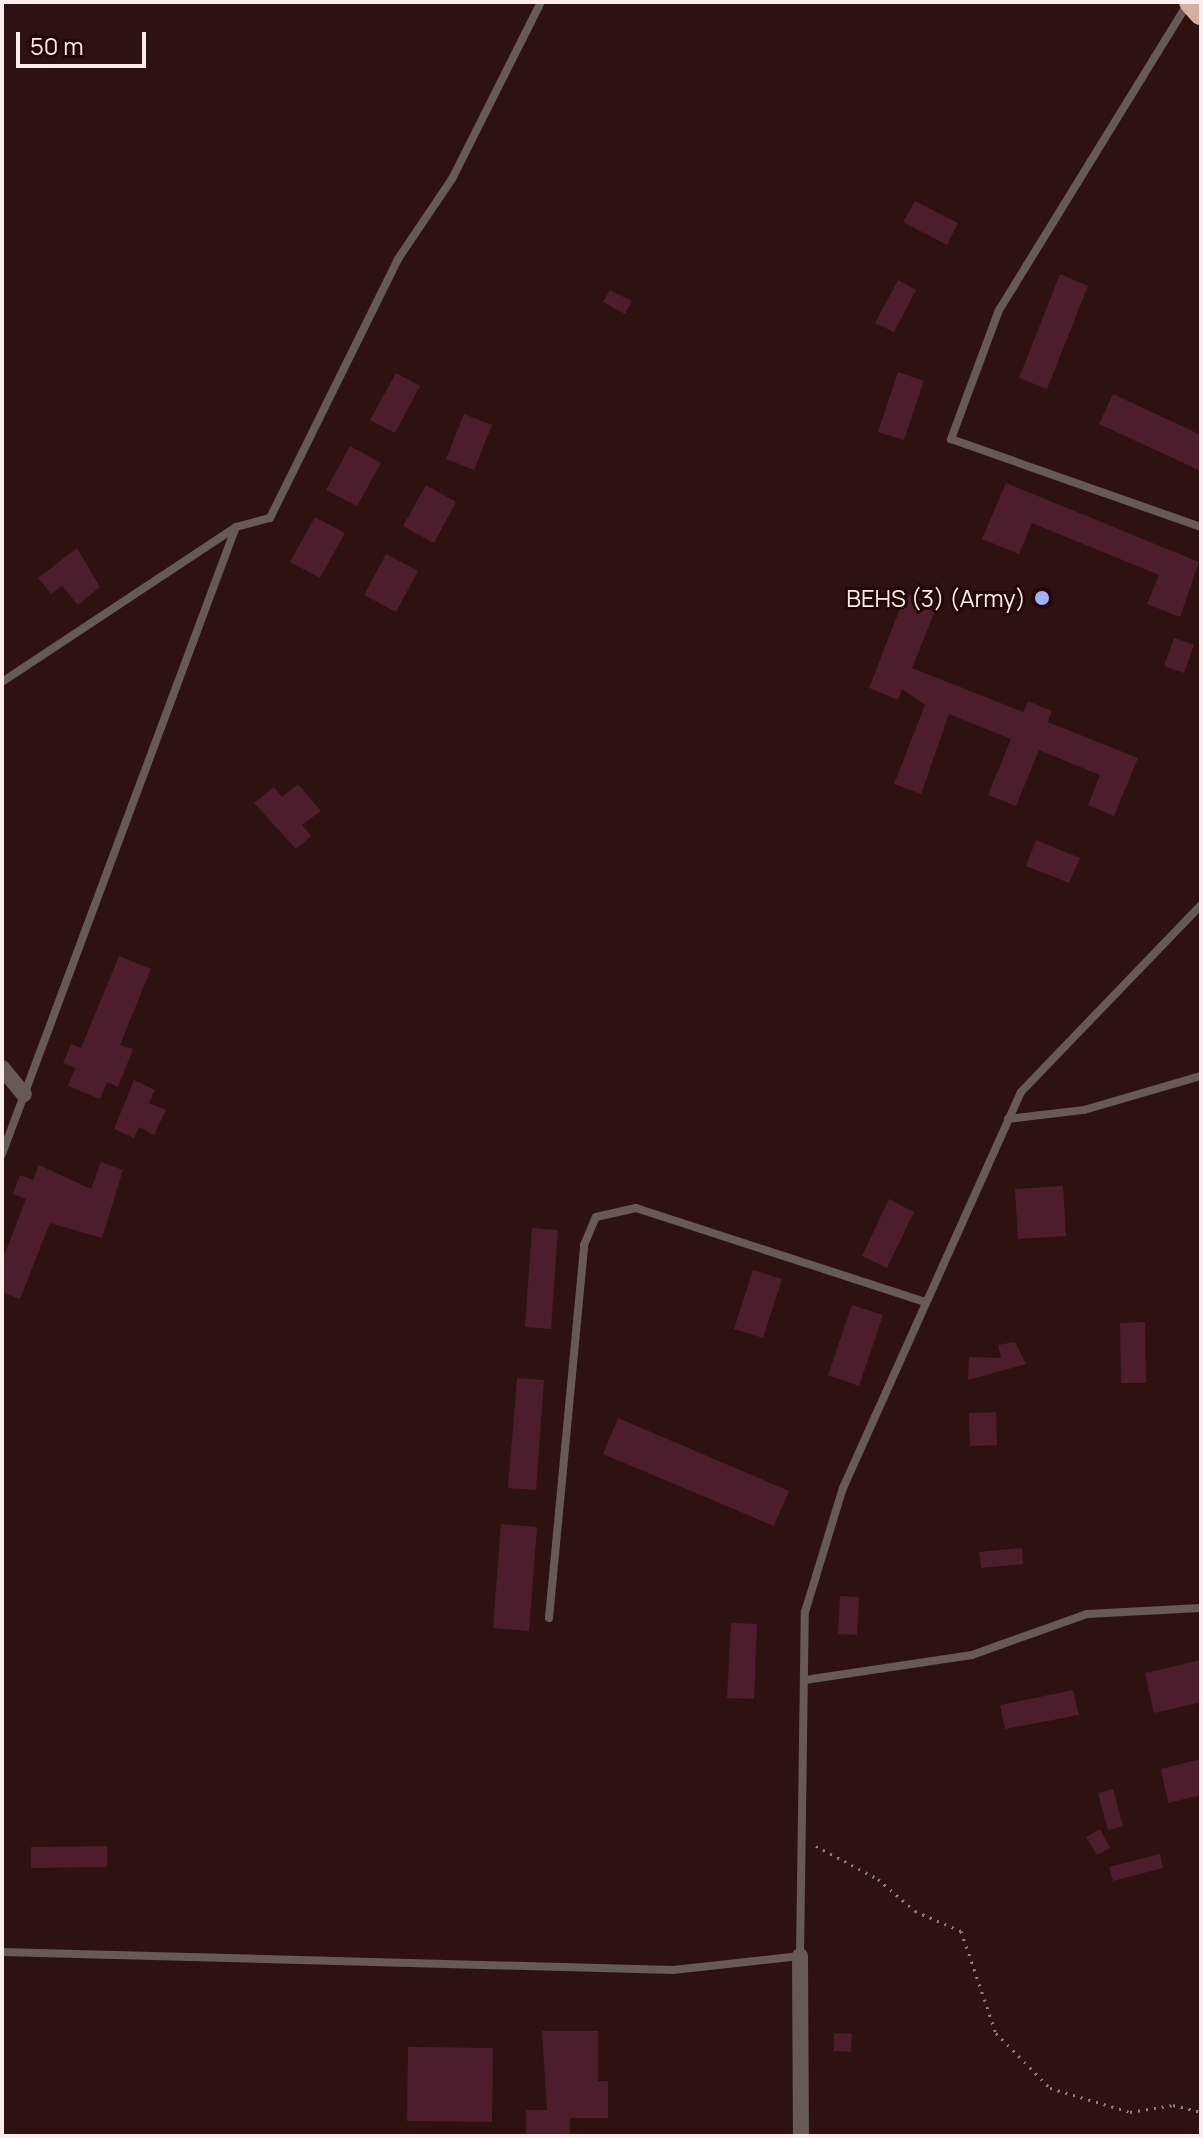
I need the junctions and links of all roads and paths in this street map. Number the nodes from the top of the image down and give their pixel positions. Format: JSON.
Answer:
{"nodes":[{"id":1,"x":541,"y":2,"type":"edge"},
{"id":2,"x":1190,"y":2,"type":"edge"},
{"id":3,"x":1201,"y":13,"type":"edge"},
{"id":4,"x":236,"y":527,"type":"junction"},
{"id":5,"x":1201,"y":527,"type":"edge"},
{"id":6,"x":2,"y":682,"type":"edge"},
{"id":7,"x":1201,"y":905,"type":"edge"},
{"id":8,"x":2,"y":1068,"type":"edge"},
{"id":9,"x":1201,"y":1076,"type":"edge"},
{"id":10,"x":24,"y":1094,"type":"junction"},
{"id":11,"x":1008,"y":1119,"type":"junction"},
{"id":12,"x":2,"y":1154,"type":"edge"},
{"id":13,"x":923,"y":1301,"type":"junction"},
{"id":14,"x":1201,"y":1608,"type":"edge"},
{"id":15,"x":549,"y":1618,"type":"dead end"},
{"id":16,"x":805,"y":1680,"type":"junction"},
{"id":17,"x":805,"y":1841,"type":"junction"},
{"id":18,"x":2,"y":1952,"type":"edge"},
{"id":19,"x":800,"y":1956,"type":"junction"},
{"id":20,"x":1201,"y":2112,"type":"edge"},
{"id":21,"x":801,"y":2136,"type":"edge"}],
"edges":[{"from":1,"to":4,"type":"lane"},
{"from":2,"to":3,"type":"highway"},
{"from":2,"to":5,"type":"lane"},
{"from":4,"to":6,"type":"lane"},
{"from":4,"to":10,"type":"lane"},
{"from":7,"to":11,"type":"lane"},
{"from":8,"to":10,"type":"street"},
{"from":9,"to":11,"type":"lane"},
{"from":10,"to":12,"type":"lane"},
{"from":11,"to":13,"type":"lane"},
{"from":13,"to":15,"type":"lane"},
{"from":13,"to":16,"type":"lane"},
{"from":14,"to":16,"type":"lane"},
{"from":16,"to":17,"type":"lane"},
{"from":17,"to":19,"type":"lane"},
{"from":17,"to":20,"type":"path"},
{"from":18,"to":19,"type":"lane"},
{"from":19,"to":21,"type":"street"}]}
